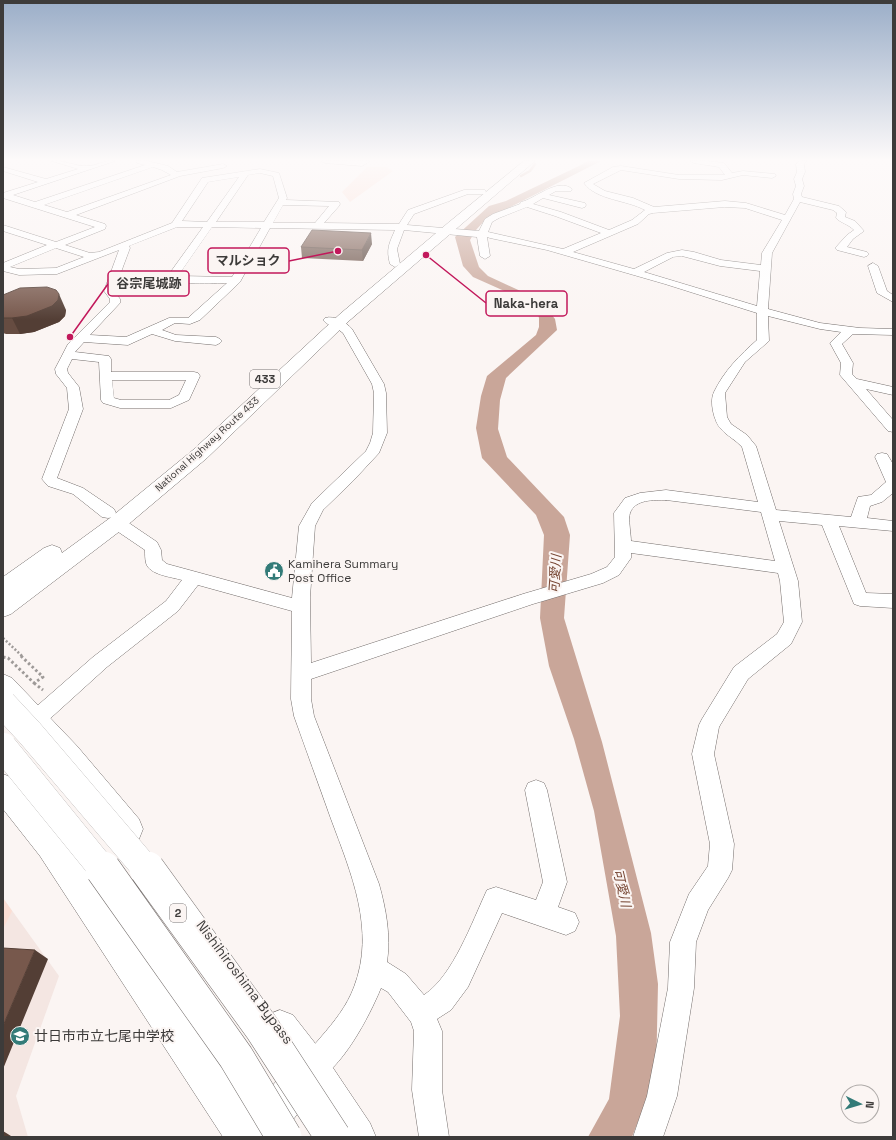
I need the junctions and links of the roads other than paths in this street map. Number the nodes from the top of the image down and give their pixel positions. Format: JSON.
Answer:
{"nodes":[{"id":1,"x":182,"y":214,"type":"edge"},
{"id":2,"x":216,"y":214,"type":"edge"},
{"id":3,"x":273,"y":214,"type":"edge"},
{"id":4,"x":327,"y":214,"type":"edge"},
{"id":5,"x":409,"y":214,"type":"edge"},
{"id":6,"x":463,"y":214,"type":"edge"},
{"id":7,"x":468,"y":214,"type":"edge"},
{"id":8,"x":502,"y":214,"type":"edge"},
{"id":9,"x":559,"y":214,"type":"edge"},
{"id":10,"x":644,"y":214,"type":"edge"},
{"id":11,"x":773,"y":214,"type":"edge"},
{"id":12,"x":788,"y":214,"type":"edge"},
{"id":13,"x":841,"y":214,"type":"edge"},
{"id":14,"x":68,"y":215,"type":"edge"},
{"id":15,"x":786,"y":218,"type":"junction"},
{"id":16,"x":209,"y":224,"type":"junction"},
{"id":17,"x":175,"y":225,"type":"junction"},
{"id":18,"x":267,"y":225,"type":"junction"},
{"id":19,"x":317,"y":226,"type":"junction"},
{"id":20,"x":3,"y":228,"type":"edge"},
{"id":21,"x":399,"y":231,"type":"junction"},
{"id":22,"x":448,"y":231,"type":"junction"},
{"id":23,"x":609,"y":233,"type":"junction"},
{"id":24,"x":480,"y":235,"type":"junction"},
{"id":25,"x":56,"y":245,"type":"junction"},
{"id":26,"x":123,"y":245,"type":"junction"},
{"id":27,"x":564,"y":252,"type":"junction"},
{"id":28,"x":101,"y":254,"type":"junction"},
{"id":29,"x":864,"y":254,"type":"dead end"},
{"id":30,"x":485,"y":256,"type":"dead end"},
{"id":31,"x":395,"y":264,"type":"junction"},
{"id":32,"x":873,"y":266,"type":"dead end"},
{"id":33,"x":3,"y":267,"type":"edge"},
{"id":34,"x":765,"y":269,"type":"junction"},
{"id":35,"x":636,"y":272,"type":"junction"},
{"id":36,"x":236,"y":280,"type":"junction"},
{"id":37,"x":893,"y":299,"type":"edge"},
{"id":38,"x":762,"y":311,"type":"junction"},
{"id":39,"x":334,"y":322,"type":"junction"},
{"id":40,"x":152,"y":330,"type":"junction"},
{"id":41,"x":850,"y":330,"type":"junction"},
{"id":42,"x":893,"y":332,"type":"edge"},
{"id":43,"x":81,"y":338,"type":"junction"},
{"id":44,"x":216,"y":341,"type":"dead end"},
{"id":45,"x":67,"y":355,"type":"junction"},
{"id":46,"x":105,"y":376,"type":"junction"},
{"id":47,"x":853,"y":382,"type":"junction"},
{"id":48,"x":893,"y":392,"type":"edge"},
{"id":49,"x":893,"y":428,"type":"edge"},
{"id":50,"x":882,"y":457,"type":"dead end"},
{"id":51,"x":893,"y":483,"type":"edge"},
{"id":52,"x":768,"y":512,"type":"junction"},
{"id":53,"x":113,"y":518,"type":"junction"},
{"id":54,"x":828,"y":520,"type":"junction"},
{"id":55,"x":858,"y":523,"type":"junction"},
{"id":56,"x":893,"y":526,"type":"edge"},
{"id":57,"x":623,"y":546,"type":"junction"},
{"id":58,"x":785,"y":568,"type":"junction"},
{"id":59,"x":194,"y":577,"type":"junction"},
{"id":60,"x":3,"y":588,"type":"edge"},
{"id":61,"x":893,"y":601,"type":"edge"},
{"id":62,"x":301,"y":606,"type":"junction"},
{"id":63,"x":3,"y":608,"type":"edge"},
{"id":64,"x":301,"y":674,"type":"junction"},
{"id":65,"x":3,"y":685,"type":"edge"},
{"id":66,"x":3,"y":704,"type":"edge"},
{"id":67,"x":43,"y":706,"type":"junction"},
{"id":68,"x":3,"y":746,"type":"edge"},
{"id":69,"x":3,"y":786,"type":"edge"},
{"id":70,"x":536,"y":790,"type":"dead end"},
{"id":71,"x":373,"y":969,"type":"junction"},
{"id":72,"x":421,"y":1013,"type":"junction"},
{"id":73,"x":312,"y":1069,"type":"junction"},
{"id":74,"x":246,"y":1137,"type":"edge"},
{"id":75,"x":252,"y":1137,"type":"edge"},
{"id":76,"x":284,"y":1137,"type":"edge"},
{"id":77,"x":333,"y":1137,"type":"edge"},
{"id":78,"x":356,"y":1137,"type":"edge"},
{"id":79,"x":434,"y":1137,"type":"edge"},
{"id":80,"x":648,"y":1137,"type":"edge"}],
"edges":[{"from":1,"to":17,"type":"street"},
{"from":2,"to":16,"type":"street"},
{"from":3,"to":18,"type":"street"},
{"from":4,"to":19,"type":"street"},
{"from":5,"to":21,"type":"street"},
{"from":6,"to":22,"type":"main road","name":"National Highway Route 433","number":"433"},
{"from":7,"to":22,"type":"main road","name":"National Highway Route 433","number":"433"},
{"from":8,"to":24,"type":"street"},
{"from":9,"to":23,"type":"street"},
{"from":10,"to":23,"type":"street"},
{"from":11,"to":15,"type":"street"},
{"from":12,"to":15,"type":"street"},
{"from":13,"to":29,"type":"street"},
{"from":14,"to":25,"type":"street"},
{"from":15,"to":34,"type":"street"},
{"from":16,"to":17,"type":"street"},
{"from":16,"to":18,"type":"street"},
{"from":16,"to":36,"type":"street"},
{"from":17,"to":26,"type":"street"},
{"from":18,"to":19,"type":"street"},
{"from":18,"to":36,"type":"street"},
{"from":19,"to":21,"type":"street"},
{"from":20,"to":25,"type":"street"},
{"from":21,"to":22,"type":"street"},
{"from":21,"to":31,"type":"street"},
{"from":22,"to":24,"type":"street"},
{"from":22,"to":31,"type":"main road","name":"National Highway Route 433","number":"433"},
{"from":22,"to":39,"type":"main road","name":"National Highway Route 433","number":"433"},
{"from":23,"to":27,"type":"street"},
{"from":24,"to":27,"type":"street"},
{"from":24,"to":30,"type":"street"},
{"from":25,"to":28,"type":"street"},
{"from":25,"to":33,"type":"street"},
{"from":26,"to":28,"type":"street"},
{"from":26,"to":43,"type":"street"},
{"from":27,"to":35,"type":"street"},
{"from":28,"to":33,"type":"street"},
{"from":31,"to":39,"type":"main road","name":"National Highway Route 433","number":"433"},
{"from":32,"to":37,"type":"street"},
{"from":34,"to":35,"type":"street"},
{"from":34,"to":38,"type":"street"},
{"from":35,"to":38,"type":"street"},
{"from":36,"to":40,"type":"street"},
{"from":38,"to":41,"type":"street"},
{"from":38,"to":52,"type":"street"},
{"from":39,"to":53,"type":"main road","name":"National Highway Route 433","number":"433"},
{"from":39,"to":62,"type":"street"},
{"from":40,"to":43,"type":"street"},
{"from":40,"to":44,"type":"street"},
{"from":41,"to":42,"type":"street"},
{"from":41,"to":47,"type":"street"},
{"from":43,"to":45,"type":"street"},
{"from":45,"to":46,"type":"street"},
{"from":45,"to":53,"type":"street"},
{"from":46,"to":46,"type":"street"},
{"from":47,"to":48,"type":"street"},
{"from":47,"to":49,"type":"street"},
{"from":50,"to":51,"type":"street"},
{"from":51,"to":55,"type":"street"},
{"from":52,"to":54,"type":"street"},
{"from":52,"to":57,"type":"street"},
{"from":52,"to":58,"type":"street"},
{"from":53,"to":59,"type":"street"},
{"from":53,"to":60,"type":"main road","name":"National Highway Route 433","number":"433"},
{"from":53,"to":63,"type":"main road","name":"National Highway Route 433","number":"433"},
{"from":54,"to":55,"type":"street"},
{"from":54,"to":61,"type":"street"},
{"from":55,"to":56,"type":"street"},
{"from":57,"to":58,"type":"street"},
{"from":57,"to":64,"type":"street"},
{"from":58,"to":80,"type":"street"},
{"from":59,"to":62,"type":"street"},
{"from":59,"to":67,"type":"street"},
{"from":62,"to":64,"type":"street"},
{"from":64,"to":71,"type":"street"},
{"from":65,"to":67,"type":"main road","name":"Nishihiroshima Bypass","number":"2"},
{"from":66,"to":77,"type":"main road","name":"Nishihiroshima Bypass","number":"2","bridge":true},
{"from":67,"to":73,"type":"main road","name":"Nishihiroshima Bypass","number":"2"},
{"from":68,"to":76,"type":"main road","bridge":true},
{"from":69,"to":74,"type":"main road"},
{"from":70,"to":72,"type":"street"},
{"from":71,"to":72,"type":"street"},
{"from":71,"to":73,"type":"street"},
{"from":72,"to":79,"type":"street"},
{"from":73,"to":75,"type":"main road"},
{"from":73,"to":78,"type":"main road","name":"Nishihiroshima Bypass","number":"2"}]}
